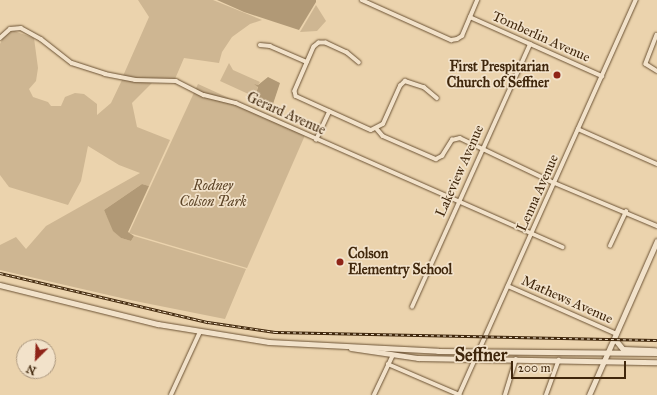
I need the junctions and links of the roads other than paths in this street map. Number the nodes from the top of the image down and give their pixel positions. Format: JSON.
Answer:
{"nodes":[{"id":1,"x":362,"y":0,"type":"edge"},
{"id":2,"x":477,"y":0,"type":"edge"},
{"id":3,"x":636,"y":0,"type":"edge"},
{"id":4,"x":470,"y":17,"type":"junction"},
{"id":5,"x":657,"y":35,"type":"edge"},
{"id":6,"x":0,"y":38,"type":"edge"},
{"id":7,"x":530,"y":44,"type":"junction"},
{"id":8,"x":260,"y":45,"type":"dead end"},
{"id":9,"x":307,"y":62,"type":"junction"},
{"id":10,"x":358,"y":63,"type":"dead end"},
{"id":11,"x":657,"y":71,"type":"edge"},
{"id":12,"x":602,"y":76,"type":"junction"},
{"id":13,"x":437,"y":98,"type":"dead end"},
{"id":14,"x":329,"y":112,"type":"junction"},
{"id":15,"x":377,"y":129,"type":"junction"},
{"id":16,"x":578,"y":129,"type":"junction"},
{"id":17,"x":316,"y":140,"type":"junction"},
{"id":18,"x":481,"y":149,"type":"junction"},
{"id":19,"x":657,"y":164,"type":"edge"},
{"id":20,"x":554,"y":182,"type":"junction"},
{"id":21,"x":458,"y":202,"type":"junction"},
{"id":22,"x":626,"y":212,"type":"junction"},
{"id":23,"x":657,"y":226,"type":"edge"},
{"id":24,"x":531,"y":235,"type":"junction"},
{"id":25,"x":657,"y":241,"type":"edge"},
{"id":26,"x":610,"y":246,"type":"dead end"},
{"id":27,"x":563,"y":248,"type":"dead end"},
{"id":28,"x":0,"y":285,"type":"edge"},
{"id":29,"x":508,"y":286,"type":"junction"},
{"id":30,"x":412,"y":307,"type":"dead end"},
{"id":31,"x":200,"y":332,"type":"junction"},
{"id":32,"x":616,"y":336,"type":"junction"},
{"id":33,"x":331,"y":346,"type":"junction"},
{"id":34,"x":657,"y":350,"type":"edge"},
{"id":35,"x":478,"y":351,"type":"junction"},
{"id":36,"x":607,"y":354,"type":"junction"},
{"id":37,"x":657,"y":354,"type":"edge"},
{"id":38,"x":393,"y":355,"type":"junction"},
{"id":39,"x":476,"y":358,"type":"junction"},
{"id":40,"x":516,"y":360,"type":"junction"},
{"id":41,"x":559,"y":360,"type":"junction"},
{"id":42,"x":604,"y":361,"type":"junction"},
{"id":43,"x":657,"y":362,"type":"edge"},
{"id":44,"x":388,"y":364,"type":"junction"},
{"id":45,"x":171,"y":395,"type":"edge"},
{"id":46,"x":374,"y":395,"type":"edge"},
{"id":47,"x":459,"y":395,"type":"edge"},
{"id":48,"x":504,"y":395,"type":"edge"},
{"id":49,"x":546,"y":395,"type":"edge"},
{"id":50,"x":589,"y":395,"type":"edge"}],
"edges":[{"from":1,"to":4,"type":"street"},
{"from":2,"to":4,"type":"street"},
{"from":3,"to":12,"type":"street","name":"Lenna Avenue"},
{"from":4,"to":7,"type":"street","name":"Tomberlin Avenue"},
{"from":5,"to":11,"type":"street"},
{"from":6,"to":17,"type":"street","name":"Gerard Avenue"},
{"from":7,"to":12,"type":"street","name":"Tomberlin Avenue"},
{"from":7,"to":18,"type":"street","name":"Lakeview Avenue"},
{"from":8,"to":9,"type":"street"},
{"from":9,"to":10,"type":"street"},
{"from":9,"to":14,"type":"street"},
{"from":12,"to":16,"type":"street","name":"Lenna Avenue"},
{"from":13,"to":15,"type":"street"},
{"from":14,"to":15,"type":"street"},
{"from":14,"to":17,"type":"street"},
{"from":15,"to":18,"type":"street"},
{"from":16,"to":19,"type":"street"},
{"from":16,"to":20,"type":"street","name":"Lenna Avenue"},
{"from":17,"to":21,"type":"street","name":"Gerard Avenue"},
{"from":18,"to":20,"type":"street"},
{"from":18,"to":21,"type":"street","name":"Lakeview Avenue"},
{"from":20,"to":22,"type":"street"},
{"from":20,"to":24,"type":"street","name":"Lenna Avenue"},
{"from":21,"to":24,"type":"street","name":"Gerard Avenue"},
{"from":21,"to":30,"type":"street","name":"Lakeview Avenue"},
{"from":22,"to":23,"type":"street"},
{"from":22,"to":26,"type":"street"},
{"from":24,"to":27,"type":"street","name":"Gerard Avenue"},
{"from":24,"to":29,"type":"street","name":"Lenna Avenue"},
{"from":25,"to":32,"type":"main road"},
{"from":28,"to":31,"type":"main road"},
{"from":29,"to":32,"type":"street","name":"Mathews Avenue"},
{"from":29,"to":35,"type":"street","name":"Lenna Avenue"},
{"from":31,"to":33,"type":"main road"},
{"from":31,"to":45,"type":"street"},
{"from":32,"to":34,"type":"main road"},
{"from":32,"to":36,"type":"main road"},
{"from":33,"to":35,"type":"main road"},
{"from":33,"to":38,"type":"main road"},
{"from":35,"to":36,"type":"main road"},
{"from":35,"to":39,"type":"street","name":"Lenna Avenue"},
{"from":36,"to":37,"type":"main road"},
{"from":36,"to":42,"type":"main road"},
{"from":38,"to":39,"type":"main road"},
{"from":38,"to":44,"type":"street"},
{"from":39,"to":40,"type":"main road"},
{"from":39,"to":47,"type":"street","name":"Lenna Avenue"},
{"from":40,"to":41,"type":"main road"},
{"from":40,"to":48,"type":"street"},
{"from":41,"to":42,"type":"main road"},
{"from":41,"to":49,"type":"street"},
{"from":42,"to":43,"type":"main road"},
{"from":42,"to":50,"type":"main road"},
{"from":44,"to":46,"type":"street"},
{"from":44,"to":47,"type":"street"}]}
